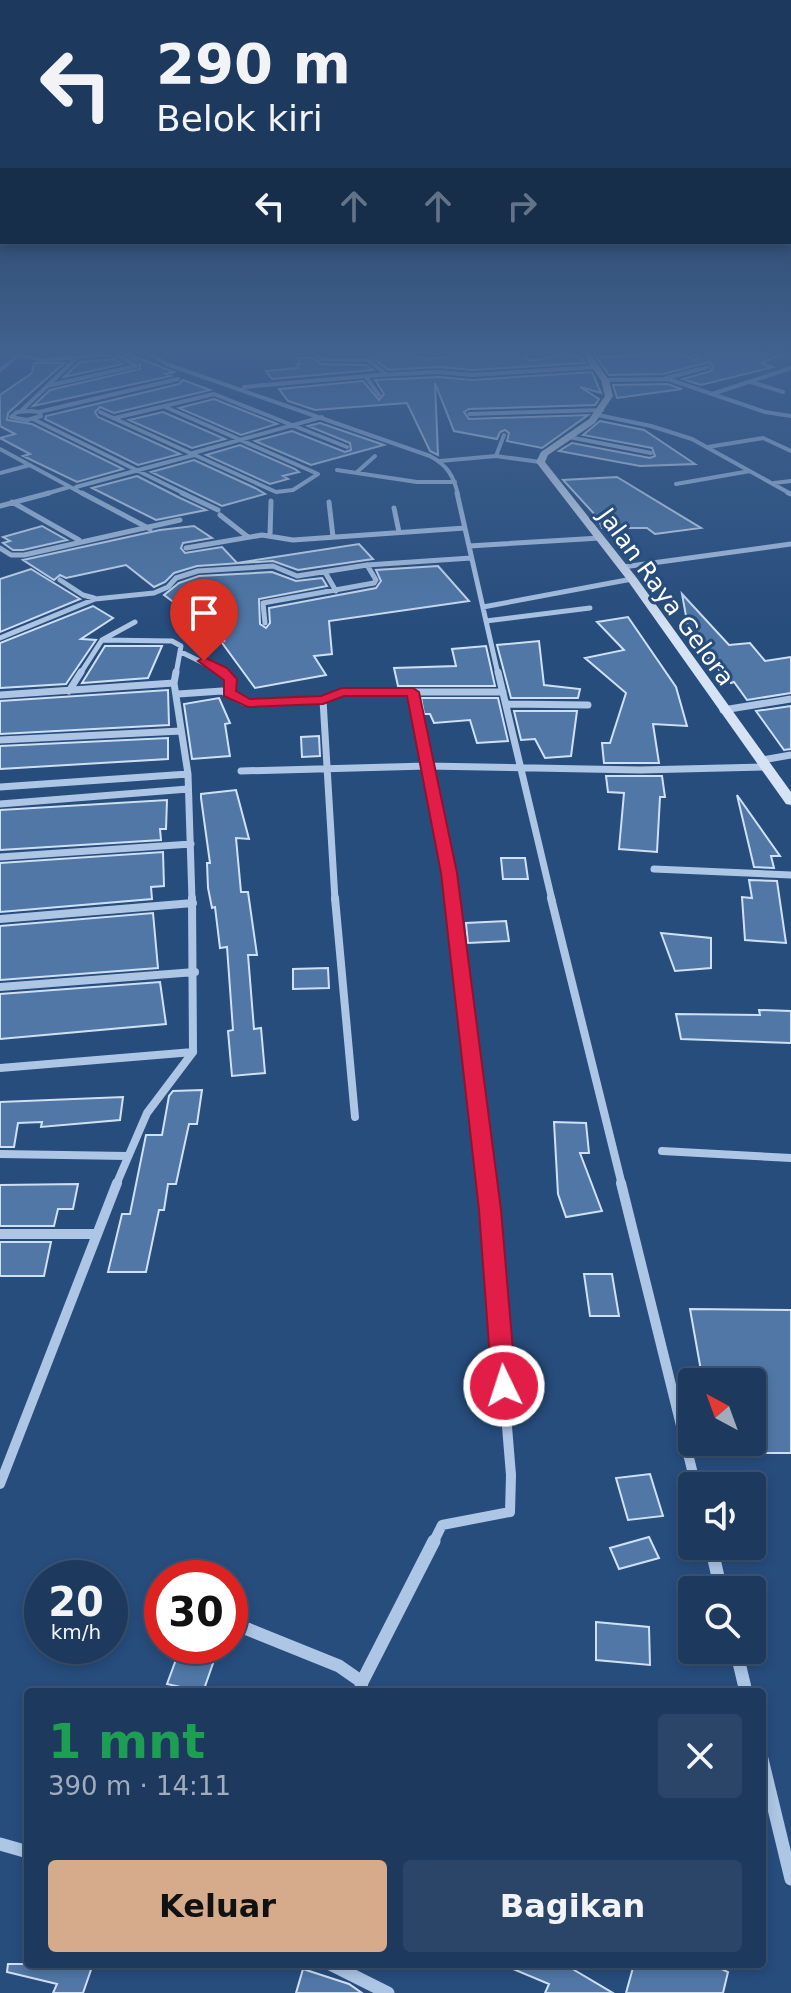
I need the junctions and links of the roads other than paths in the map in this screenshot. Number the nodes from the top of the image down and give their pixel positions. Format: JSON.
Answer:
{"nodes":[{"id":1,"x":84,"y":444,"type":"edge"},
{"id":2,"x":172,"y":444,"type":"edge"},
{"id":3,"x":225,"y":444,"type":"edge"},
{"id":4,"x":254,"y":444,"type":"edge"},
{"id":5,"x":340,"y":444,"type":"edge"},
{"id":6,"x":394,"y":444,"type":"edge"},
{"id":7,"x":501,"y":444,"type":"edge"},
{"id":8,"x":559,"y":444,"type":"edge"},
{"id":9,"x":605,"y":444,"type":"edge"},
{"id":10,"x":699,"y":444,"type":"edge"},
{"id":11,"x":726,"y":444,"type":"edge"},
{"id":12,"x":347,"y":447,"type":"dead end"},
{"id":13,"x":707,"y":447,"type":"junction"},
{"id":14,"x":0,"y":449,"type":"edge"},
{"id":15,"x":192,"y":453,"type":"junction"},
{"id":16,"x":651,"y":453,"type":"dead end"},
{"id":17,"x":375,"y":456,"type":"dead end"},
{"id":18,"x":496,"y":456,"type":"junction"},
{"id":19,"x":440,"y":461,"type":"junction"},
{"id":20,"x":540,"y":462,"type":"junction"},
{"id":21,"x":31,"y":465,"type":"junction"},
{"id":22,"x":134,"y":469,"type":"junction"},
{"id":23,"x":337,"y":470,"type":"dead end"},
{"id":24,"x":751,"y":471,"type":"junction"},
{"id":25,"x":0,"y":473,"type":"edge"},
{"id":26,"x":356,"y":473,"type":"junction"},
{"id":27,"x":791,"y":481,"type":"edge"},
{"id":28,"x":455,"y":482,"type":"junction"},
{"id":29,"x":773,"y":483,"type":"junction"},
{"id":30,"x":676,"y":484,"type":"dead end"},
{"id":31,"x":71,"y":486,"type":"junction"},
{"id":32,"x":791,"y":494,"type":"edge"},
{"id":33,"x":271,"y":501,"type":"dead end"},
{"id":34,"x":12,"y":502,"type":"junction"},
{"id":35,"x":329,"y":502,"type":"dead end"},
{"id":36,"x":0,"y":506,"type":"edge"},
{"id":37,"x":394,"y":508,"type":"dead end"},
{"id":38,"x":180,"y":520,"type":"dead end"},
{"id":39,"x":465,"y":528,"type":"junction"},
{"id":40,"x":150,"y":529,"type":"junction"},
{"id":41,"x":399,"y":532,"type":"junction"},
{"id":42,"x":270,"y":535,"type":"junction"},
{"id":43,"x":248,"y":537,"type":"junction"},
{"id":44,"x":333,"y":537,"type":"junction"},
{"id":45,"x":600,"y":538,"type":"junction"},
{"id":46,"x":80,"y":540,"type":"junction"},
{"id":47,"x":791,"y":544,"type":"edge"},
{"id":48,"x":469,"y":546,"type":"junction"},
{"id":49,"x":0,"y":548,"type":"edge"},
{"id":50,"x":186,"y":548,"type":"dead end"},
{"id":51,"x":471,"y":558,"type":"junction"},
{"id":52,"x":367,"y":565,"type":"junction"},
{"id":53,"x":623,"y":567,"type":"junction"},
{"id":54,"x":325,"y":572,"type":"junction"},
{"id":55,"x":632,"y":579,"type":"junction"},
{"id":56,"x":60,"y":580,"type":"dead end"},
{"id":57,"x":336,"y":591,"type":"junction"},
{"id":58,"x":95,"y":599,"type":"junction"},
{"id":59,"x":483,"y":607,"type":"junction"},
{"id":60,"x":590,"y":608,"type":"dead end"},
{"id":61,"x":486,"y":621,"type":"junction"},
{"id":62,"x":135,"y":622,"type":"dead end"},
{"id":63,"x":265,"y":623,"type":"dead end"},
{"id":64,"x":0,"y":638,"type":"edge"},
{"id":65,"x":102,"y":640,"type":"junction"},
{"id":66,"x":181,"y":652,"type":"junction"},
{"id":67,"x":174,"y":683,"type":"junction"},
{"id":68,"x":69,"y":691,"type":"junction"},
{"id":69,"x":413,"y":692,"type":"junction"},
{"id":70,"x":503,"y":692,"type":"junction"},
{"id":71,"x":229,"y":693,"type":"junction"},
{"id":72,"x":178,"y":694,"type":"junction"},
{"id":73,"x":0,"y":695,"type":"edge"},
{"id":74,"x":791,"y":699,"type":"edge"},
{"id":75,"x":323,"y":700,"type":"junction"},
{"id":76,"x":506,"y":704,"type":"junction"},
{"id":77,"x":588,"y":705,"type":"dead end"},
{"id":78,"x":723,"y":710,"type":"junction"},
{"id":79,"x":181,"y":731,"type":"junction"},
{"id":80,"x":0,"y":740,"type":"edge"},
{"id":81,"x":791,"y":755,"type":"edge"},
{"id":82,"x":765,"y":764,"type":"junction"},
{"id":83,"x":427,"y":766,"type":"junction"},
{"id":84,"x":519,"y":768,"type":"junction"},
{"id":85,"x":328,"y":769,"type":"junction"},
{"id":86,"x":241,"y":771,"type":"dead end"},
{"id":87,"x":188,"y":774,"type":"junction"},
{"id":88,"x":0,"y":787,"type":"edge"},
{"id":89,"x":787,"y":788,"type":"edge"},
{"id":90,"x":188,"y":789,"type":"junction"},
{"id":91,"x":791,"y":801,"type":"edge"},
{"id":92,"x":0,"y":804,"type":"edge"},
{"id":93,"x":191,"y":844,"type":"junction"},
{"id":94,"x":0,"y":857,"type":"edge"},
{"id":95,"x":654,"y":869,"type":"dead end"},
{"id":96,"x":791,"y":875,"type":"edge"},
{"id":97,"x":193,"y":903,"type":"junction"},
{"id":98,"x":0,"y":919,"type":"edge"},
{"id":99,"x":195,"y":972,"type":"junction"},
{"id":100,"x":0,"y":987,"type":"edge"},
{"id":101,"x":193,"y":1052,"type":"junction"},
{"id":102,"x":0,"y":1068,"type":"edge"},
{"id":103,"x":355,"y":1117,"type":"dead end"},
{"id":104,"x":662,"y":1151,"type":"dead end"},
{"id":105,"x":0,"y":1154,"type":"edge"},
{"id":106,"x":127,"y":1156,"type":"junction"},
{"id":107,"x":791,"y":1158,"type":"edge"},
{"id":108,"x":0,"y":1234,"type":"edge"},
{"id":109,"x":95,"y":1234,"type":"junction"},
{"id":110,"x":693,"y":1472,"type":"edge"},
{"id":111,"x":0,"y":1484,"type":"edge"},
{"id":112,"x":248,"y":1629,"type":"edge"},
{"id":113,"x":739,"y":1664,"type":"edge"},
{"id":114,"x":361,"y":1687,"type":"edge"},
{"id":115,"x":745,"y":1688,"type":"edge"},
{"id":116,"x":766,"y":1776,"type":"edge"},
{"id":117,"x":0,"y":1844,"type":"edge"},
{"id":118,"x":24,"y":1851,"type":"edge"},
{"id":119,"x":791,"y":1879,"type":"edge"},
{"id":120,"x":338,"y":1968,"type":"edge"},
{"id":121,"x":387,"y":1993,"type":"edge"}],
"edges":[{"from":1,"to":22,"type":"street"},
{"from":2,"to":15,"type":"street"},
{"from":3,"to":15,"type":"street"},
{"from":4,"to":15,"type":"street"},
{"from":5,"to":12,"type":"street"},
{"from":6,"to":19,"type":"street"},
{"from":7,"to":18,"type":"street"},
{"from":8,"to":20,"type":"street"},
{"from":9,"to":16,"type":"street"},
{"from":10,"to":13,"type":"street"},
{"from":11,"to":13,"type":"street"},
{"from":13,"to":24,"type":"street"},
{"from":14,"to":21,"type":"street"},
{"from":15,"to":22,"type":"street"},
{"from":17,"to":26,"type":"street"},
{"from":18,"to":19,"type":"street"},
{"from":18,"to":20,"type":"street"},
{"from":19,"to":28,"type":"street"},
{"from":20,"to":45,"type":"street","name":"Jalan Raya Gelora"},
{"from":21,"to":25,"type":"street"},
{"from":21,"to":31,"type":"street"},
{"from":22,"to":31,"type":"street"},
{"from":22,"to":43,"type":"street"},
{"from":23,"to":26,"type":"street"},
{"from":24,"to":29,"type":"street"},
{"from":24,"to":30,"type":"street"},
{"from":26,"to":28,"type":"street"},
{"from":27,"to":29,"type":"street"},
{"from":28,"to":39,"type":"street"},
{"from":29,"to":32,"type":"street"},
{"from":31,"to":34,"type":"street"},
{"from":31,"to":40,"type":"street"},
{"from":33,"to":42,"type":"street"},
{"from":34,"to":36,"type":"street"},
{"from":34,"to":46,"type":"street"},
{"from":35,"to":44,"type":"street"},
{"from":37,"to":41,"type":"street"},
{"from":38,"to":40,"type":"street"},
{"from":39,"to":41,"type":"street"},
{"from":39,"to":48,"type":"street"},
{"from":40,"to":46,"type":"street"},
{"from":41,"to":44,"type":"street"},
{"from":42,"to":43,"type":"street"},
{"from":42,"to":44,"type":"street"},
{"from":43,"to":50,"type":"street"},
{"from":45,"to":48,"type":"street"},
{"from":45,"to":53,"type":"street","name":"Jalan Raya Gelora"},
{"from":46,"to":49,"type":"street"},
{"from":47,"to":53,"type":"street"},
{"from":48,"to":51,"type":"street"},
{"from":51,"to":52,"type":"street"},
{"from":51,"to":59,"type":"street"},
{"from":52,"to":54,"type":"street"},
{"from":52,"to":57,"type":"street"},
{"from":53,"to":55,"type":"street","name":"Jalan Raya Gelora"},
{"from":54,"to":57,"type":"street"},
{"from":54,"to":58,"type":"street"},
{"from":55,"to":59,"type":"street"},
{"from":55,"to":78,"type":"street","name":"Jalan Raya Gelora"},
{"from":56,"to":58,"type":"street"},
{"from":57,"to":63,"type":"street"},
{"from":58,"to":64,"type":"street"},
{"from":59,"to":61,"type":"street"},
{"from":60,"to":61,"type":"street"},
{"from":61,"to":70,"type":"street"},
{"from":62,"to":65,"type":"street"},
{"from":65,"to":66,"type":"street"},
{"from":65,"to":68,"type":"street"},
{"from":66,"to":67,"type":"street"},
{"from":66,"to":71,"type":"street"},
{"from":67,"to":68,"type":"street"},
{"from":67,"to":72,"type":"street"},
{"from":68,"to":73,"type":"street"},
{"from":69,"to":70,"type":"street"},
{"from":69,"to":75,"type":"street"},
{"from":69,"to":83,"type":"street"},
{"from":70,"to":76,"type":"street"},
{"from":71,"to":72,"type":"street"},
{"from":71,"to":75,"type":"street"},
{"from":72,"to":79,"type":"street"},
{"from":74,"to":78,"type":"street"},
{"from":75,"to":85,"type":"street"},
{"from":76,"to":77,"type":"street"},
{"from":76,"to":84,"type":"street"},
{"from":78,"to":82,"type":"street","name":"Jalan Raya Gelora"},
{"from":79,"to":80,"type":"street"},
{"from":79,"to":87,"type":"street"},
{"from":81,"to":82,"type":"street"},
{"from":82,"to":84,"type":"street"},
{"from":82,"to":89,"type":"street","name":"Jalan Raya Gelora"},
{"from":83,"to":84,"type":"street"},
{"from":83,"to":85,"type":"street"},
{"from":83,"to":114,"type":"street"},
{"from":84,"to":110,"type":"street"},
{"from":85,"to":86,"type":"street"},
{"from":85,"to":103,"type":"street"},
{"from":87,"to":88,"type":"street"},
{"from":87,"to":90,"type":"street"},
{"from":89,"to":91,"type":"street","name":"Jalan Raya Gelora"},
{"from":90,"to":92,"type":"street"},
{"from":90,"to":93,"type":"street"},
{"from":93,"to":94,"type":"street"},
{"from":93,"to":97,"type":"street"},
{"from":95,"to":96,"type":"street"},
{"from":97,"to":98,"type":"street"},
{"from":97,"to":99,"type":"street"},
{"from":99,"to":100,"type":"street"},
{"from":99,"to":101,"type":"street"},
{"from":101,"to":102,"type":"street"},
{"from":101,"to":106,"type":"street"},
{"from":104,"to":107,"type":"street"},
{"from":105,"to":106,"type":"street"},
{"from":106,"to":109,"type":"street"},
{"from":108,"to":109,"type":"street"},
{"from":109,"to":111,"type":"street"},
{"from":112,"to":114,"type":"street"},
{"from":113,"to":115,"type":"street"},
{"from":116,"to":119,"type":"street"},
{"from":117,"to":118,"type":"street"},
{"from":120,"to":121,"type":"street"}]}
